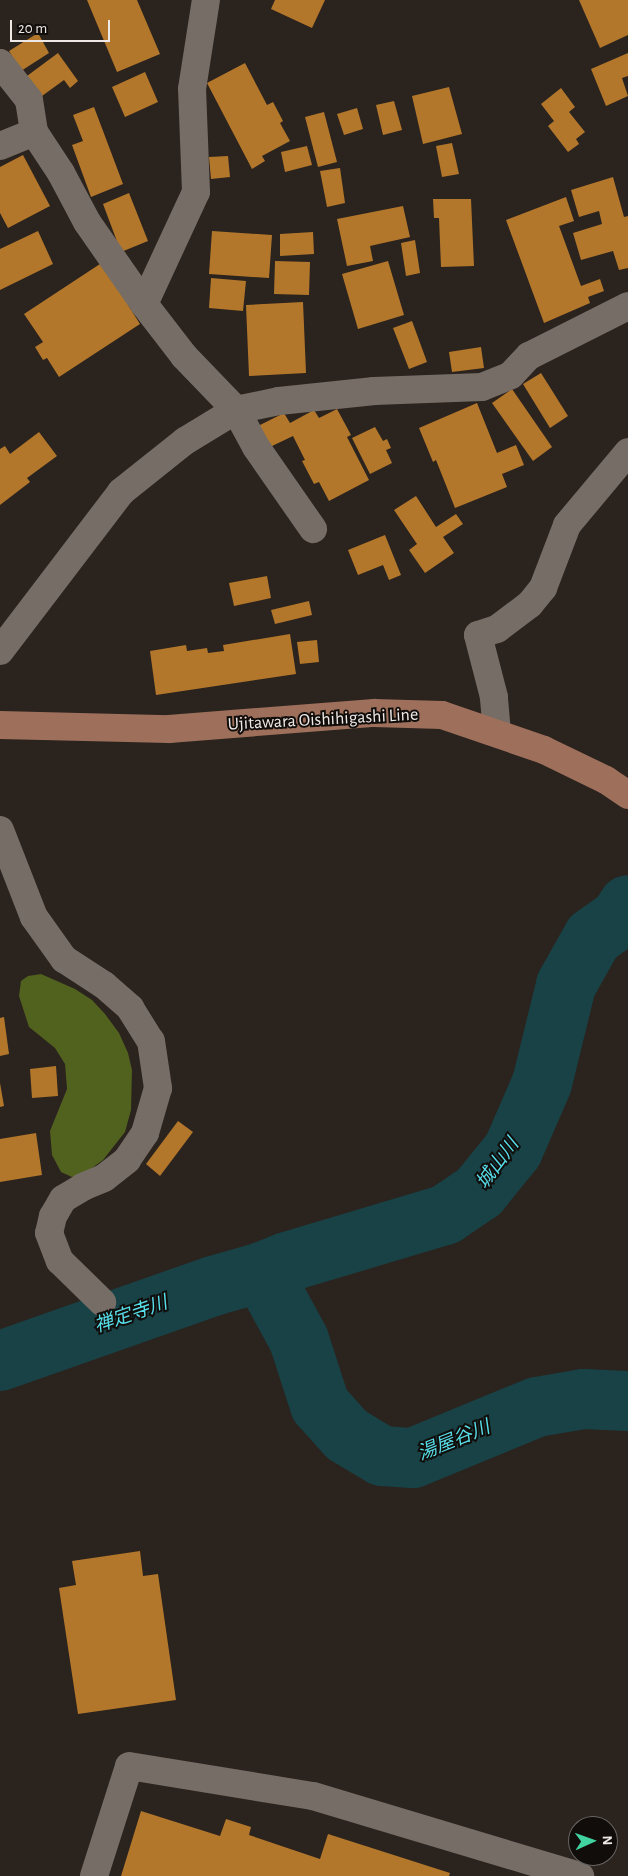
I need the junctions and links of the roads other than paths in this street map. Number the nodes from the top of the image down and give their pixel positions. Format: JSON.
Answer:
{"nodes":[{"id":1,"x":206,"y":0,"type":"edge"},
{"id":2,"x":0,"y":62,"type":"edge"},
{"id":3,"x":34,"y":132,"type":"junction"},
{"id":4,"x":0,"y":146,"type":"edge"},
{"id":5,"x":144,"y":304,"type":"junction"},
{"id":6,"x":628,"y":306,"type":"edge"},
{"id":7,"x":236,"y":410,"type":"junction"},
{"id":8,"x":628,"y":452,"type":"edge"},
{"id":9,"x":313,"y":530,"type":"dead end"},
{"id":10,"x":0,"y":651,"type":"edge"},
{"id":11,"x":0,"y":725,"type":"edge"},
{"id":12,"x":497,"y":733,"type":"junction"},
{"id":13,"x":628,"y":795,"type":"edge"},
{"id":14,"x":0,"y":830,"type":"edge"},
{"id":15,"x":102,"y":1302,"type":"dead end"},
{"id":16,"x":94,"y":1876,"type":"edge"},
{"id":17,"x":580,"y":1876,"type":"edge"}],
"edges":[{"from":1,"to":5,"type":"street"},
{"from":2,"to":3,"type":"street"},
{"from":3,"to":4,"type":"street"},
{"from":3,"to":5,"type":"street"},
{"from":5,"to":7,"type":"street"},
{"from":6,"to":7,"type":"street"},
{"from":7,"to":9,"type":"street"},
{"from":7,"to":10,"type":"street"},
{"from":8,"to":12,"type":"street"},
{"from":11,"to":12,"type":"main road","name":"Ujitawara Oishihigashi Line"},
{"from":12,"to":13,"type":"main road","name":"Ujitawara Oishihigashi Line"},
{"from":14,"to":15,"type":"street"},
{"from":16,"to":17,"type":"street"}]}
